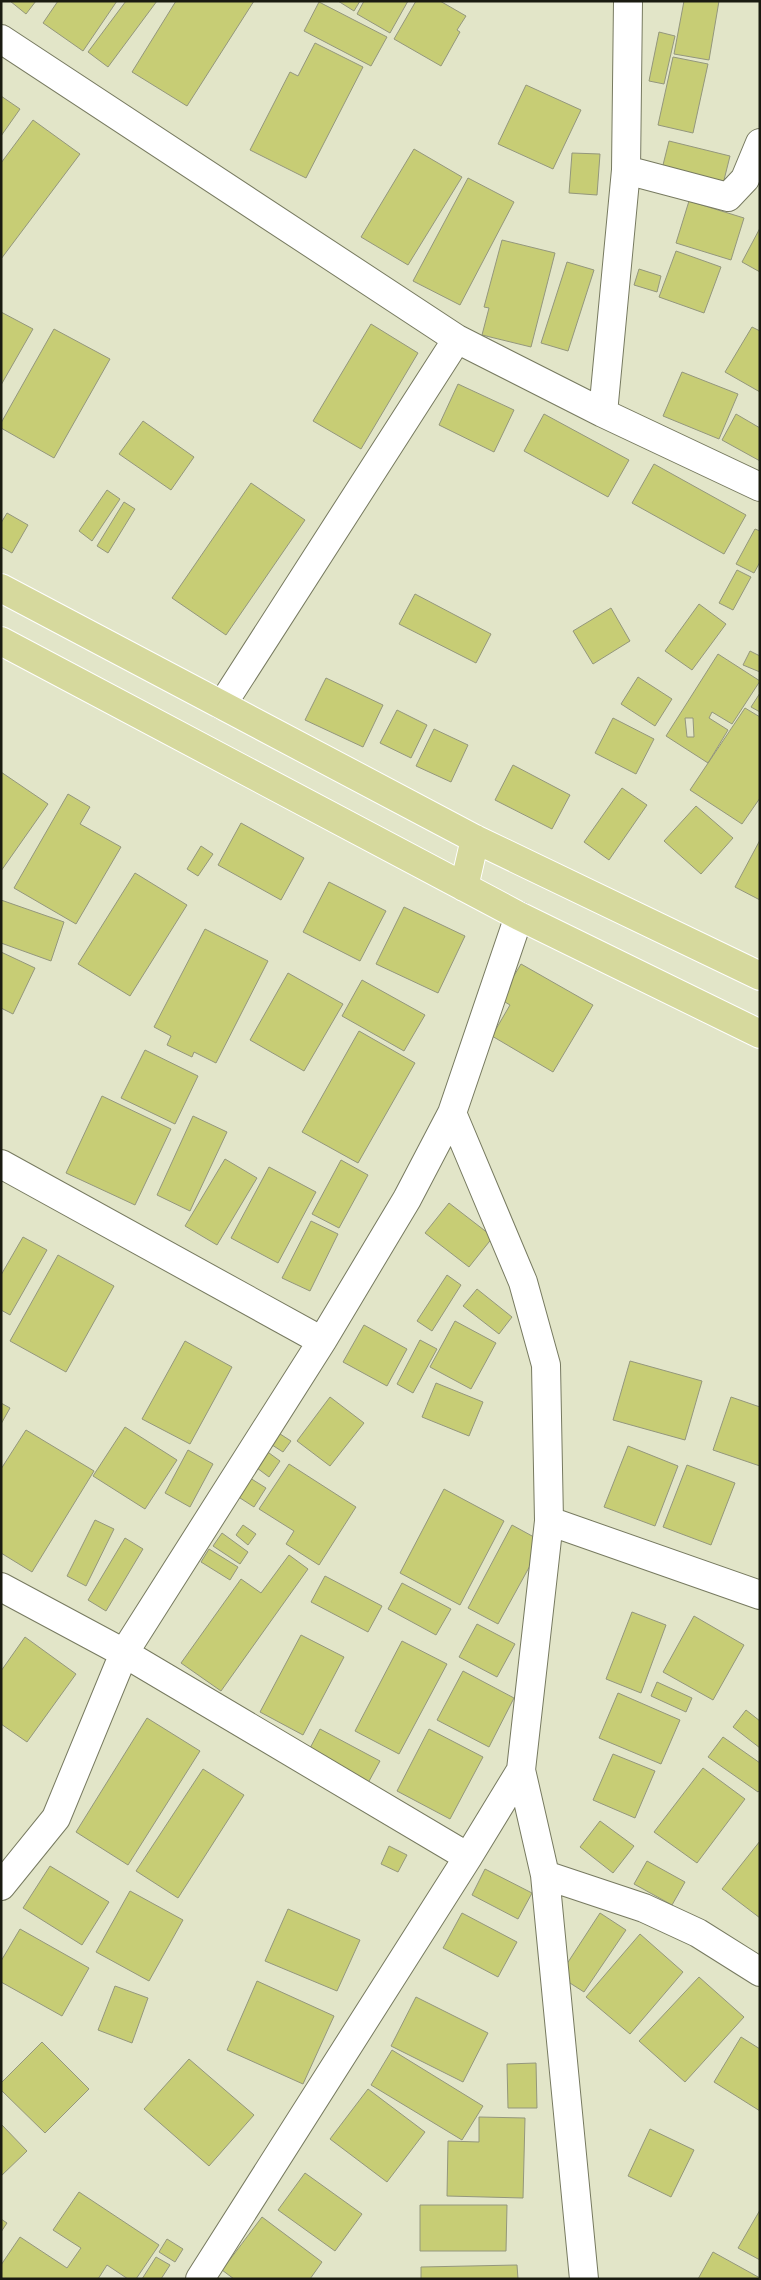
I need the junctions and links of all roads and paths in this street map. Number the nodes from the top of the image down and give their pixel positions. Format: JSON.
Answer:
{"nodes":[{"id":1,"x":628,"y":1,"type":"edge"},
{"id":2,"x":1,"y":39,"type":"edge"},
{"id":3,"x":760,"y":143,"type":"edge"},
{"id":4,"x":626,"y":170,"type":"junction"},
{"id":5,"x":456,"y":339,"type":"junction"},
{"id":6,"x":603,"y":413,"type":"junction"},
{"id":7,"x":760,"y":487,"type":"edge"},
{"id":8,"x":1,"y":588,"type":"edge"},
{"id":9,"x":1,"y":641,"type":"edge"},
{"id":10,"x":222,"y":705,"type":"junction"},
{"id":11,"x":475,"y":839,"type":"junction"},
{"id":12,"x":464,"y":887,"type":"junction"},
{"id":13,"x":519,"y":916,"type":"junction"},
{"id":14,"x":760,"y":976,"type":"edge"},
{"id":15,"x":760,"y":1034,"type":"edge"},
{"id":16,"x":452,"y":1113,"type":"junction"},
{"id":17,"x":1,"y":1164,"type":"edge"},
{"id":18,"x":322,"y":1341,"type":"junction"},
{"id":19,"x":549,"y":1521,"type":"junction"},
{"id":20,"x":1,"y":1587,"type":"edge"},
{"id":21,"x":760,"y":1595,"type":"edge"},
{"id":22,"x":124,"y":1653,"type":"junction"},
{"id":23,"x":521,"y":1770,"type":"junction"},
{"id":24,"x":468,"y":1857,"type":"junction"},
{"id":25,"x":545,"y":1875,"type":"junction"},
{"id":26,"x":1,"y":1886,"type":"edge"},
{"id":27,"x":760,"y":1972,"type":"edge"},
{"id":28,"x":200,"y":2279,"type":"edge"},
{"id":29,"x":584,"y":2279,"type":"edge"}],
"edges":[{"from":1,"to":4,"type":"street"},
{"from":2,"to":5,"type":"street"},
{"from":3,"to":4,"type":"street"},
{"from":4,"to":6,"type":"street"},
{"from":5,"to":6,"type":"street"},
{"from":5,"to":10,"type":"street"},
{"from":6,"to":7,"type":"street"},
{"from":8,"to":10,"type":"main road"},
{"from":9,"to":12,"type":"main road"},
{"from":10,"to":11,"type":"main road"},
{"from":11,"to":12,"type":"main road"},
{"from":11,"to":14,"type":"main road"},
{"from":12,"to":13,"type":"main road"},
{"from":13,"to":15,"type":"main road"},
{"from":13,"to":16,"type":"street"},
{"from":16,"to":18,"type":"street"},
{"from":16,"to":19,"type":"street"},
{"from":17,"to":18,"type":"street"},
{"from":18,"to":22,"type":"street"},
{"from":19,"to":21,"type":"street"},
{"from":19,"to":23,"type":"street"},
{"from":20,"to":22,"type":"street"},
{"from":22,"to":24,"type":"street"},
{"from":22,"to":26,"type":"street"},
{"from":23,"to":24,"type":"street"},
{"from":23,"to":25,"type":"street"},
{"from":24,"to":28,"type":"street"},
{"from":25,"to":27,"type":"street"},
{"from":25,"to":29,"type":"street"}]}
